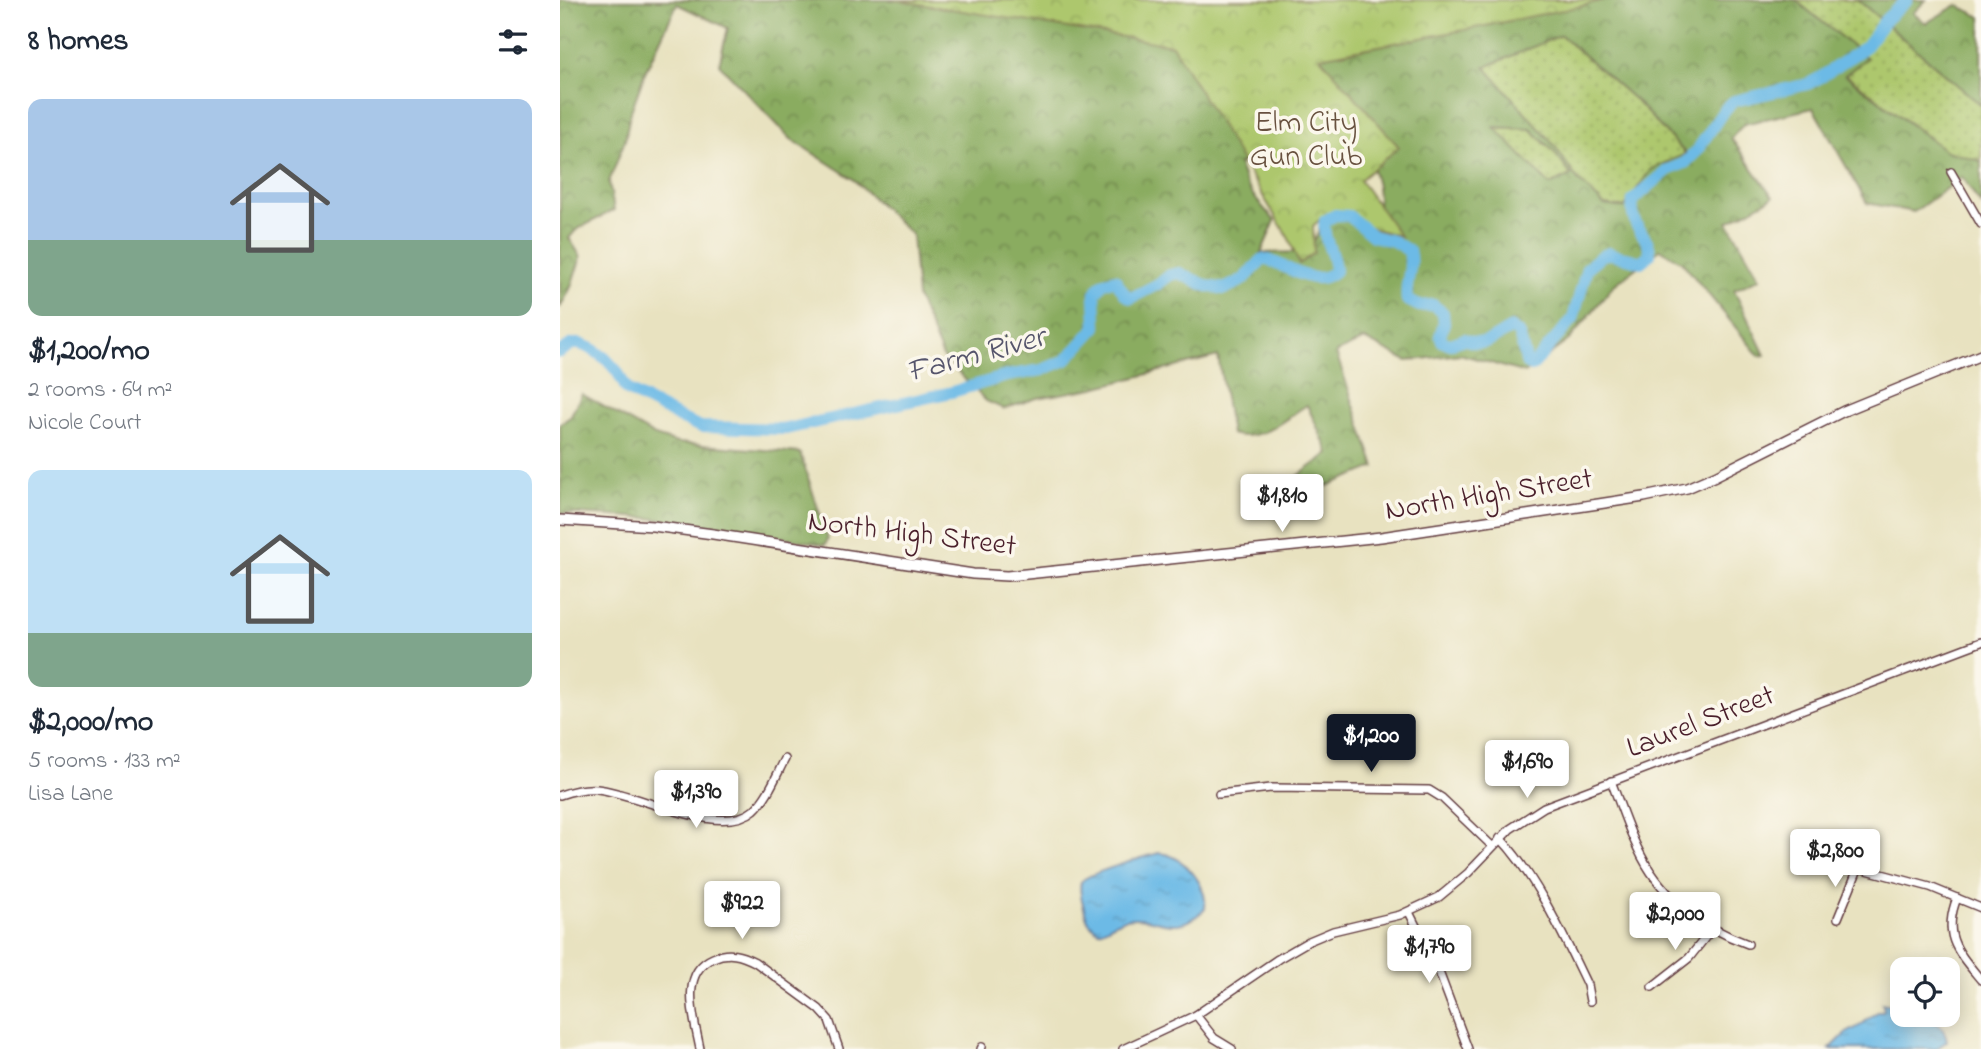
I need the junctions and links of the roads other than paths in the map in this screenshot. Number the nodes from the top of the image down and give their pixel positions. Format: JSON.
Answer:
{"nodes":[{"id":1,"x":1951,"y":172,"type":"dead end"},
{"id":2,"x":1981,"y":224,"type":"edge"},
{"id":3,"x":1981,"y":355,"type":"edge"},
{"id":4,"x":560,"y":520,"type":"edge"},
{"id":5,"x":1981,"y":642,"type":"edge"},
{"id":6,"x":785,"y":759,"type":"dead end"},
{"id":7,"x":1611,"y":781,"type":"junction"},
{"id":8,"x":1219,"y":794,"type":"dead end"},
{"id":9,"x":560,"y":795,"type":"edge"},
{"id":10,"x":1500,"y":838,"type":"junction"},
{"id":11,"x":1492,"y":846,"type":"junction"},
{"id":12,"x":1811,"y":855,"type":"dead end"},
{"id":13,"x":1858,"y":869,"type":"junction"},
{"id":14,"x":1957,"y":898,"type":"junction"},
{"id":15,"x":1981,"y":908,"type":"edge"},
{"id":16,"x":1409,"y":912,"type":"junction"},
{"id":17,"x":1838,"y":918,"type":"dead end"},
{"id":18,"x":1712,"y":929,"type":"junction"},
{"id":19,"x":1748,"y":944,"type":"dead end"},
{"id":20,"x":1981,"y":980,"type":"edge"},
{"id":21,"x":1652,"y":987,"type":"dead end"},
{"id":22,"x":1590,"y":1001,"type":"dead end"},
{"id":23,"x":1196,"y":1015,"type":"junction"},
{"id":24,"x":700,"y":1049,"type":"edge"},
{"id":25,"x":839,"y":1049,"type":"edge"},
{"id":26,"x":1123,"y":1049,"type":"edge"},
{"id":27,"x":1232,"y":1049,"type":"edge"},
{"id":28,"x":1468,"y":1049,"type":"edge"}],
"edges":[{"from":1,"to":2,"type":"street"},
{"from":3,"to":4,"type":"main road","name":"North High Street"},
{"from":5,"to":7,"type":"street","name":"Laurel Street"},
{"from":6,"to":9,"type":"street"},
{"from":7,"to":10,"type":"street","name":"Laurel Street"},
{"from":7,"to":18,"type":"street"},
{"from":8,"to":11,"type":"street"},
{"from":10,"to":11,"type":"street","name":"Laurel Street"},
{"from":10,"to":22,"type":"street"},
{"from":11,"to":16,"type":"street","name":"Laurel Street"},
{"from":12,"to":13,"type":"street"},
{"from":13,"to":14,"type":"street"},
{"from":13,"to":17,"type":"street"},
{"from":14,"to":15,"type":"street"},
{"from":14,"to":20,"type":"street"},
{"from":16,"to":23,"type":"street","name":"Laurel Street"},
{"from":16,"to":28,"type":"street"},
{"from":18,"to":19,"type":"street"},
{"from":18,"to":21,"type":"street"},
{"from":23,"to":26,"type":"street","name":"Laurel Street"},
{"from":23,"to":27,"type":"street"},
{"from":24,"to":25,"type":"street"}]}
